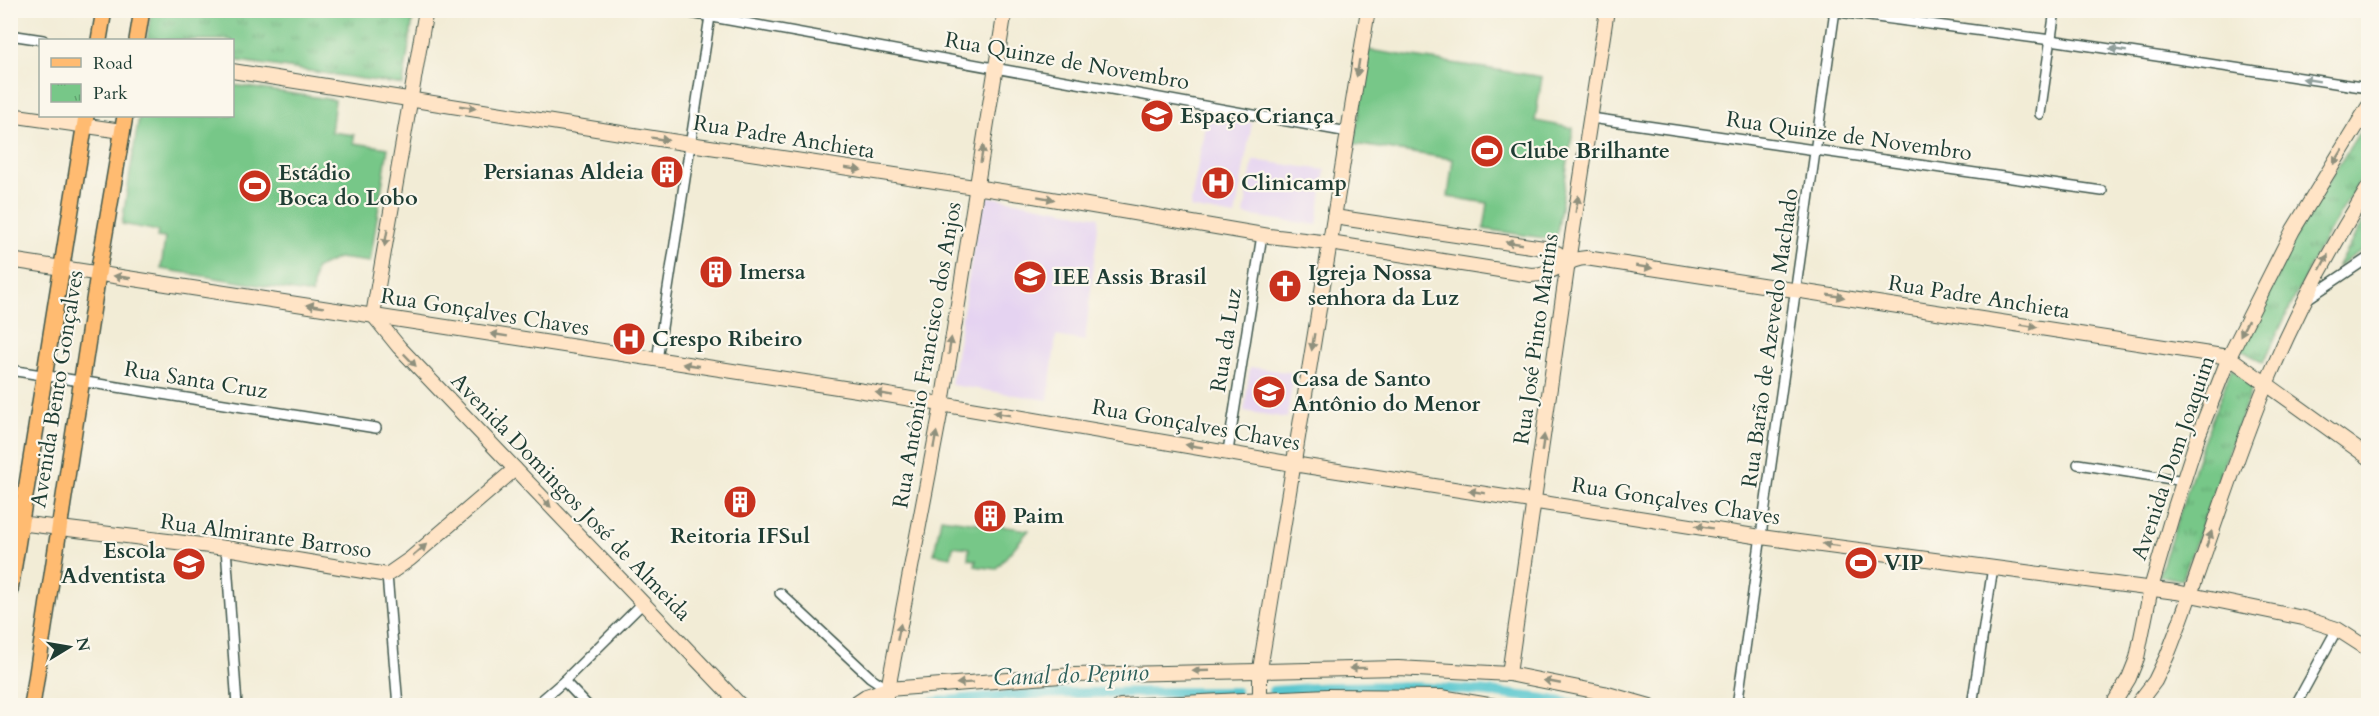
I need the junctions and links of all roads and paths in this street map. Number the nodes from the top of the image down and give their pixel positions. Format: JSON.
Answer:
{"nodes":[{"id":1,"x":104,"y":10,"type":"edge"},
{"id":2,"x":142,"y":10,"type":"edge"},
{"id":3,"x":426,"y":10,"type":"edge"},
{"id":4,"x":674,"y":10,"type":"edge"},
{"id":5,"x":1005,"y":10,"type":"edge"},
{"id":6,"x":1368,"y":10,"type":"edge"},
{"id":7,"x":1607,"y":10,"type":"edge"},
{"id":8,"x":2055,"y":10,"type":"edge"},
{"id":9,"x":1833,"y":11,"type":"edge"},
{"id":10,"x":710,"y":14,"type":"edge"},
{"id":11,"x":10,"y":35,"type":"edge"},
{"id":12,"x":39,"y":39,"type":"edge"},
{"id":13,"x":99,"y":39,"type":"edge"},
{"id":14,"x":137,"y":39,"type":"edge"},
{"id":15,"x":2051,"y":40,"type":"junction"},
{"id":16,"x":996,"y":68,"type":"junction"},
{"id":17,"x":234,"y":71,"type":"edge"},
{"id":18,"x":2368,"y":88,"type":"edge"},
{"id":19,"x":410,"y":98,"type":"junction"},
{"id":20,"x":2368,"y":107,"type":"edge"},
{"id":21,"x":2040,"y":114,"type":"dead end"},
{"id":22,"x":10,"y":116,"type":"edge"},
{"id":23,"x":1591,"y":118,"type":"junction"},
{"id":24,"x":85,"y":121,"type":"edge"},
{"id":25,"x":124,"y":123,"type":"edge"},
{"id":26,"x":1347,"y":132,"type":"junction"},
{"id":27,"x":690,"y":144,"type":"junction"},
{"id":28,"x":1816,"y":151,"type":"junction"},
{"id":29,"x":976,"y":188,"type":"junction"},
{"id":30,"x":2368,"y":188,"type":"edge"},
{"id":31,"x":2102,"y":191,"type":"dead end"},
{"id":32,"x":1334,"y":217,"type":"junction"},
{"id":33,"x":1262,"y":235,"type":"junction"},
{"id":34,"x":1330,"y":243,"type":"junction"},
{"id":35,"x":1544,"y":248,"type":"junction"},
{"id":36,"x":2368,"y":258,"type":"edge"},
{"id":37,"x":10,"y":260,"type":"edge"},
{"id":38,"x":1562,"y":266,"type":"junction"},
{"id":39,"x":63,"y":269,"type":"junction"},
{"id":40,"x":98,"y":273,"type":"junction"},
{"id":41,"x":1540,"y":275,"type":"junction"},
{"id":42,"x":1796,"y":290,"type":"junction"},
{"id":43,"x":2303,"y":302,"type":"junction"},
{"id":44,"x":373,"y":315,"type":"junction"},
{"id":45,"x":2229,"y":357,"type":"junction"},
{"id":46,"x":657,"y":360,"type":"junction"},
{"id":47,"x":10,"y":370,"type":"edge"},
{"id":48,"x":44,"y":375,"type":"junction"},
{"id":49,"x":82,"y":382,"type":"junction"},
{"id":50,"x":2267,"y":383,"type":"junction"},
{"id":51,"x":942,"y":404,"type":"junction"},
{"id":52,"x":376,"y":428,"type":"dead end"},
{"id":53,"x":1228,"y":451,"type":"junction"},
{"id":54,"x":2368,"y":458,"type":"edge"},
{"id":55,"x":1293,"y":464,"type":"junction"},
{"id":56,"x":2078,"y":464,"type":"dead end"},
{"id":57,"x":515,"y":469,"type":"junction"},
{"id":58,"x":2184,"y":481,"type":"junction"},
{"id":59,"x":1534,"y":501,"type":"junction"},
{"id":60,"x":16,"y":523,"type":"edge"},
{"id":61,"x":58,"y":530,"type":"junction"},
{"id":62,"x":1761,"y":537,"type":"junction"},
{"id":63,"x":226,"y":548,"type":"junction"},
{"id":64,"x":1993,"y":567,"type":"junction"},
{"id":65,"x":387,"y":575,"type":"junction"},
{"id":66,"x":2151,"y":588,"type":"junction"},
{"id":67,"x":10,"y":590,"type":"edge"},
{"id":68,"x":780,"y":593,"type":"dead end"},
{"id":69,"x":2190,"y":595,"type":"junction"},
{"id":70,"x":643,"y":603,"type":"junction"},
{"id":71,"x":2337,"y":629,"type":"junction"},
{"id":72,"x":2368,"y":649,"type":"edge"},
{"id":73,"x":1260,"y":669,"type":"junction"},
{"id":74,"x":1509,"y":674,"type":"junction"},
{"id":75,"x":564,"y":681,"type":"junction"},
{"id":76,"x":888,"y":689,"type":"junction"},
{"id":77,"x":1602,"y":699,"type":"edge"},
{"id":78,"x":1443,"y":701,"type":"edge"},
{"id":79,"x":1261,"y":702,"type":"edge"},
{"id":80,"x":32,"y":705,"type":"edge"},
{"id":81,"x":237,"y":705,"type":"edge"},
{"id":82,"x":398,"y":705,"type":"edge"},
{"id":83,"x":535,"y":705,"type":"edge"},
{"id":84,"x":588,"y":705,"type":"edge"},
{"id":85,"x":741,"y":705,"type":"edge"},
{"id":86,"x":851,"y":705,"type":"edge"},
{"id":87,"x":883,"y":705,"type":"edge"},
{"id":88,"x":1120,"y":705,"type":"edge"},
{"id":89,"x":1495,"y":705,"type":"edge"},
{"id":90,"x":1650,"y":705,"type":"edge"},
{"id":91,"x":1737,"y":705,"type":"edge"},
{"id":92,"x":1972,"y":705,"type":"edge"},
{"id":93,"x":2112,"y":705,"type":"edge"},
{"id":94,"x":2136,"y":705,"type":"edge"},
{"id":95,"x":2295,"y":705,"type":"edge"}],
"edges":[{"from":1,"to":13,"type":"main road"},
{"from":2,"to":14,"type":"main road"},
{"from":3,"to":19,"type":"street"},
{"from":4,"to":10,"type":"street","name":"Rua Quinze de Novembro"},
{"from":5,"to":16,"type":"street","name":"Rua Antônio Francisco dos Anjos"},
{"from":6,"to":26,"type":"street","one_way":true},
{"from":7,"to":23,"type":"street","name":"Rua José Pinto Martins"},
{"from":8,"to":15,"type":"street"},
{"from":9,"to":15,"type":"street"},
{"from":9,"to":28,"type":"street","name":"Rua Barão de Azevedo Machado"},
{"from":10,"to":16,"type":"street","name":"Rua Quinze de Novembro"},
{"from":10,"to":27,"type":"street"},
{"from":11,"to":12,"type":"street"},
{"from":18,"to":15,"type":"street","one_way":true},
{"from":15,"to":21,"type":"street"},
{"from":16,"to":26,"type":"street","name":"Rua Quinze de Novembro"},
{"from":29,"to":16,"type":"street","name":"Rua Antônio Francisco dos Anjos","one_way":true},
{"from":17,"to":19,"type":"street","name":"Rua Padre Anchieta"},
{"from":19,"to":27,"type":"street","name":"Rua Padre Anchieta","one_way":true},
{"from":19,"to":44,"type":"street","one_way":true},
{"from":20,"to":45,"type":"street","name":"Avenida Dom Joaquim","one_way":true},
{"from":22,"to":24,"type":"street"},
{"from":23,"to":28,"type":"street","name":"Rua Quinze de Novembro"},
{"from":38,"to":23,"type":"street","name":"Rua José Pinto Martins","one_way":true},
{"from":24,"to":25,"type":"street"},
{"from":24,"to":39,"type":"main road","name":"Avenida Bento Gonçalves"},
{"from":25,"to":40,"type":"main road","name":"Avenida Bento Gonçalves"},
{"from":26,"to":32,"type":"street"},
{"from":27,"to":29,"type":"street","name":"Rua Padre Anchieta","one_way":true},
{"from":27,"to":46,"type":"street"},
{"from":28,"to":31,"type":"street","name":"Rua Quinze de Novembro"},
{"from":28,"to":42,"type":"street","name":"Rua Barão de Azevedo Machado"},
{"from":29,"to":33,"type":"street","name":"Rua Padre Anchieta","one_way":true},
{"from":51,"to":29,"type":"street","name":"Rua Antônio Francisco dos Anjos","one_way":true},
{"from":43,"to":30,"type":"street","one_way":true},
{"from":32,"to":34,"type":"street"},
{"from":35,"to":32,"type":"street","one_way":true},
{"from":33,"to":34,"type":"street","name":"Rua Padre Anchieta"},
{"from":33,"to":53,"type":"street","name":"Rua da Luz"},
{"from":34,"to":41,"type":"street","name":"Rua Padre Anchieta"},
{"from":34,"to":55,"type":"street","one_way":true},
{"from":35,"to":38,"type":"street"},
{"from":35,"to":41,"type":"street"},
{"from":36,"to":43,"type":"street"},
{"from":37,"to":39,"type":"street","name":"Rua Gonçalves Chaves"},
{"from":38,"to":41,"type":"street","name":"Rua Padre Anchieta"},
{"from":38,"to":42,"type":"street","name":"Rua Padre Anchieta","one_way":true},
{"from":59,"to":38,"type":"street","name":"Rua José Pinto Martins","one_way":true},
{"from":39,"to":40,"type":"street","name":"Rua Gonçalves Chaves"},
{"from":39,"to":48,"type":"main road","name":"Avenida Bento Gonçalves"},
{"from":44,"to":40,"type":"street","name":"Rua Gonçalves Chaves","one_way":true},
{"from":40,"to":49,"type":"main road","name":"Avenida Bento Gonçalves"},
{"from":42,"to":45,"type":"street","name":"Rua Padre Anchieta","one_way":true},
{"from":42,"to":62,"type":"street","name":"Rua Barão de Azevedo Machado"},
{"from":43,"to":50,"type":"street"},
{"from":46,"to":44,"type":"street","name":"Rua Gonçalves Chaves","one_way":true},
{"from":44,"to":57,"type":"street","name":"Avenida Domingos José de Almeida","one_way":true},
{"from":45,"to":50,"type":"street","name":"Rua Padre Anchieta"},
{"from":45,"to":58,"type":"street","name":"Avenida Dom Joaquim"},
{"from":51,"to":46,"type":"street","name":"Rua Gonçalves Chaves","one_way":true},
{"from":47,"to":48,"type":"street","name":"Rua Santa Cruz"},
{"from":48,"to":49,"type":"street","name":"Rua Santa Cruz"},
{"from":48,"to":60,"type":"main road","name":"Avenida Bento Gonçalves"},
{"from":49,"to":52,"type":"street","name":"Rua Santa Cruz"},
{"from":49,"to":61,"type":"main road","name":"Avenida Bento Gonçalves"},
{"from":50,"to":54,"type":"street","name":"Rua Padre Anchieta"},
{"from":69,"to":50,"type":"street","one_way":true},
{"from":53,"to":51,"type":"street","name":"Rua Gonçalves Chaves","one_way":true},
{"from":76,"to":51,"type":"street","name":"Rua Antônio Francisco dos Anjos","one_way":true},
{"from":53,"to":55,"type":"street","name":"Rua Gonçalves Chaves"},
{"from":59,"to":55,"type":"street","name":"Rua Gonçalves Chaves","one_way":true},
{"from":55,"to":73,"type":"street"},
{"from":56,"to":58,"type":"street"},
{"from":65,"to":57,"type":"street","name":"Rua Almirante Barroso","one_way":true},
{"from":57,"to":70,"type":"street","name":"Avenida Domingos José de Almeida","one_way":true},
{"from":58,"to":66,"type":"street","name":"Avenida Dom Joaquim"},
{"from":62,"to":59,"type":"street","name":"Rua Gonçalves Chaves","one_way":true},
{"from":59,"to":74,"type":"street","name":"Rua José Pinto Martins"},
{"from":60,"to":61,"type":"street","name":"Rua Almirante Barroso"},
{"from":60,"to":67,"type":"main road","name":"Avenida Bento Gonçalves"},
{"from":61,"to":63,"type":"street","name":"Rua Almirante Barroso"},
{"from":61,"to":80,"type":"main road","name":"Avenida Bento Gonçalves"},
{"from":64,"to":62,"type":"street","name":"Rua Gonçalves Chaves","one_way":true},
{"from":62,"to":91,"type":"street","name":"Rua Barão de Azevedo Machado"},
{"from":63,"to":65,"type":"street","name":"Rua Almirante Barroso"},
{"from":63,"to":81,"type":"street"},
{"from":64,"to":66,"type":"street","name":"Rua Gonçalves Chaves"},
{"from":64,"to":92,"type":"street"},
{"from":65,"to":82,"type":"street"},
{"from":66,"to":69,"type":"street","name":"Rua Gonçalves Chaves"},
{"from":66,"to":93,"type":"street","name":"Avenida Dom Joaquim"},
{"from":68,"to":76,"type":"street"},
{"from":69,"to":71,"type":"street","name":"Rua Gonçalves Chaves"},
{"from":69,"to":94,"type":"street"},
{"from":70,"to":75,"type":"street"},
{"from":70,"to":85,"type":"street","name":"Avenida Domingos José de Almeida"},
{"from":71,"to":72,"type":"street","name":"Rua Gonçalves Chaves"},
{"from":71,"to":95,"type":"street"},
{"from":74,"to":73,"type":"street","one_way":true},
{"from":73,"to":76,"type":"street","one_way":true},
{"from":73,"to":79,"type":"street"},
{"from":77,"to":74,"type":"street","one_way":true},
{"from":75,"to":83,"type":"street"},
{"from":75,"to":84,"type":"street"},
{"from":76,"to":86,"type":"street"},
{"from":76,"to":87,"type":"street","name":"Rua Antônio Francisco dos Anjos"},
{"from":77,"to":90,"type":"street"},
{"from":78,"to":79,"type":"street"},
{"from":78,"to":89,"type":"street"},
{"from":79,"to":88,"type":"street"}]}
